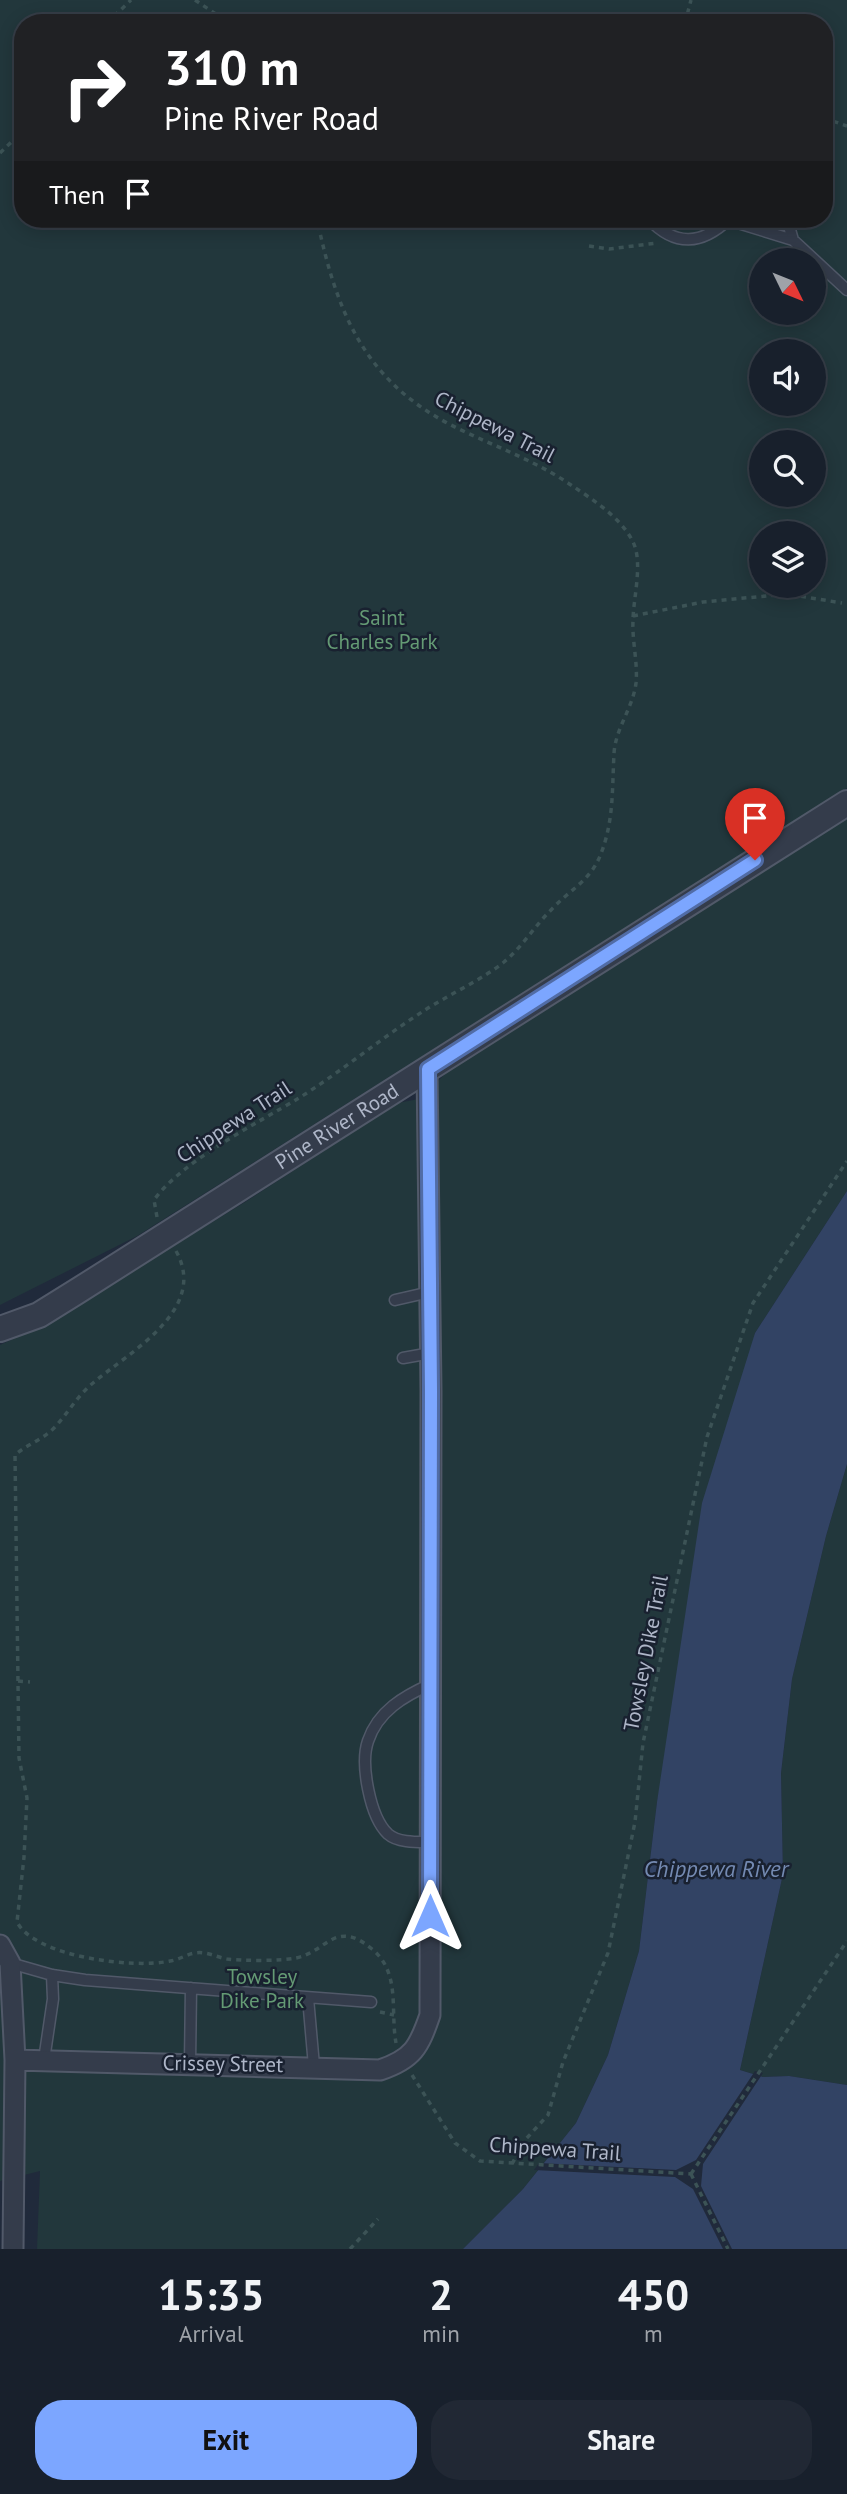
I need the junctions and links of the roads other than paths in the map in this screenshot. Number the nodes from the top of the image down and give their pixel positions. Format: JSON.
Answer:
{"nodes":[{"id":1,"x":660,"y":228,"type":"edge"},
{"id":2,"x":718,"y":228,"type":"edge"},
{"id":3,"x":753,"y":228,"type":"edge"},
{"id":4,"x":790,"y":228,"type":"edge"},
{"id":5,"x":793,"y":240,"type":"junction"},
{"id":6,"x":847,"y":290,"type":"edge"},
{"id":7,"x":847,"y":803,"type":"edge"},
{"id":8,"x":428,"y":1069,"type":"junction"},
{"id":9,"x":430,"y":1292,"type":"junction"},
{"id":10,"x":396,"y":1300,"type":"dead end"},
{"id":11,"x":0,"y":1329,"type":"edge"},
{"id":12,"x":430,"y":1353,"type":"junction"},
{"id":13,"x":403,"y":1358,"type":"dead end"},
{"id":14,"x":431,"y":1684,"type":"junction"},
{"id":15,"x":430,"y":1842,"type":"junction"},
{"id":16,"x":0,"y":1945,"type":"edge"},
{"id":17,"x":10,"y":1963,"type":"junction"},
{"id":18,"x":51,"y":1975,"type":"junction"},
{"id":19,"x":191,"y":1988,"type":"junction"},
{"id":20,"x":308,"y":1998,"type":"junction"},
{"id":21,"x":371,"y":2002,"type":"dead end"},
{"id":22,"x":15,"y":2060,"type":"junction"},
{"id":23,"x":44,"y":2060,"type":"junction"},
{"id":24,"x":190,"y":2063,"type":"junction"},
{"id":25,"x":314,"y":2066,"type":"junction"},
{"id":26,"x":13,"y":2249,"type":"edge"}],
"edges":[{"from":1,"to":2,"type":"lane"},
{"from":3,"to":5,"type":"lane"},
{"from":4,"to":5,"type":"lane"},
{"from":5,"to":6,"type":"lane"},
{"from":7,"to":8,"type":"street","name":"Pine River Road"},
{"from":8,"to":9,"type":"street"},
{"from":8,"to":11,"type":"street","name":"Pine River Road"},
{"from":9,"to":10,"type":"lane"},
{"from":9,"to":12,"type":"street"},
{"from":12,"to":13,"type":"lane"},
{"from":12,"to":14,"type":"street"},
{"from":14,"to":15,"type":"street"},
{"from":14,"to":15,"type":"lane"},
{"from":15,"to":25,"type":"street","name":"Crissey Street"},
{"from":16,"to":17,"type":"street"},
{"from":17,"to":18,"type":"lane"},
{"from":17,"to":22,"type":"street"},
{"from":18,"to":19,"type":"lane"},
{"from":18,"to":23,"type":"lane"},
{"from":19,"to":20,"type":"lane"},
{"from":19,"to":24,"type":"lane"},
{"from":20,"to":21,"type":"lane"},
{"from":20,"to":25,"type":"lane"},
{"from":22,"to":23,"type":"street","name":"Crissey Street"},
{"from":22,"to":26,"type":"street"},
{"from":23,"to":24,"type":"street","name":"Crissey Street"},
{"from":24,"to":25,"type":"street","name":"Crissey Street"}]}
